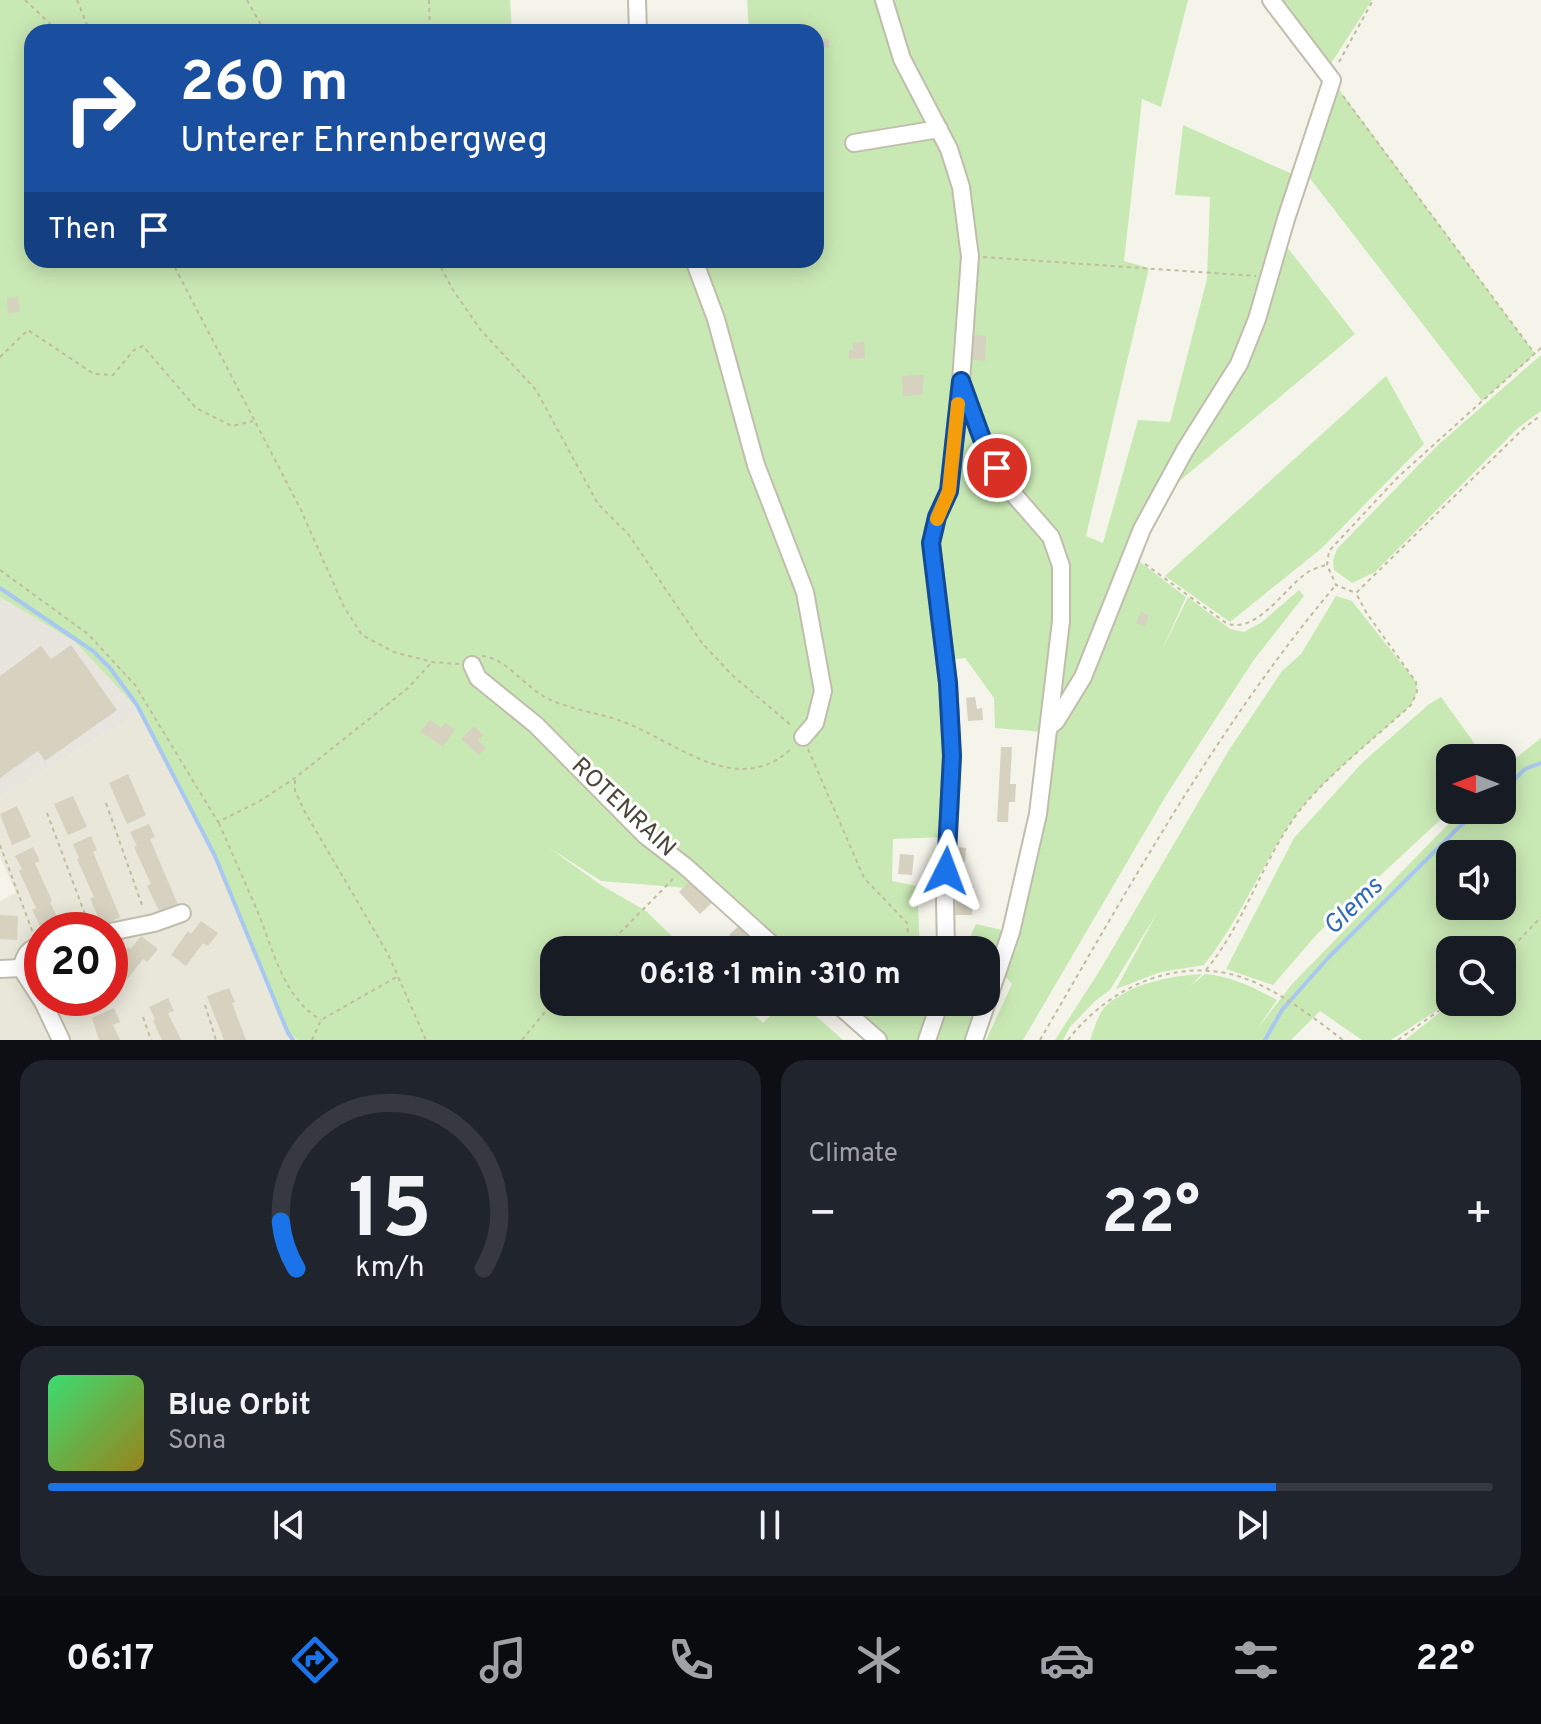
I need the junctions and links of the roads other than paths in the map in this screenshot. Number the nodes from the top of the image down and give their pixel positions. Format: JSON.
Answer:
{"nodes":[{"id":1,"x":637,"y":0,"type":"edge"},
{"id":2,"x":884,"y":0,"type":"edge"},
{"id":3,"x":1271,"y":0,"type":"edge"},
{"id":4,"x":638,"y":24,"type":"edge"},
{"id":5,"x":939,"y":129,"type":"junction"},
{"id":6,"x":854,"y":143,"type":"dead end"},
{"id":7,"x":697,"y":268,"type":"edge"},
{"id":8,"x":961,"y":381,"type":"junction"},
{"id":9,"x":472,"y":665,"type":"road end"},
{"id":10,"x":1050,"y":726,"type":"junction"},
{"id":11,"x":803,"y":737,"type":"road end"},
{"id":12,"x":182,"y":913,"type":"dead end"},
{"id":13,"x":128,"y":929,"type":"edge"},
{"id":14,"x":762,"y":936,"type":"edge"},
{"id":15,"x":946,"y":936,"type":"edge"},
{"id":16,"x":24,"y":958,"type":"edge"},
{"id":17,"x":21,"y":968,"type":"junction"},
{"id":18,"x":0,"y":969,"type":"edge"},
{"id":19,"x":851,"y":1016,"type":"edge"},
{"id":20,"x":935,"y":1016,"type":"edge"},
{"id":21,"x":61,"y":1040,"type":"edge"},
{"id":22,"x":878,"y":1040,"type":"edge"},
{"id":23,"x":927,"y":1040,"type":"edge"},
{"id":24,"x":974,"y":1040,"type":"edge"}],
"edges":[{"from":1,"to":4,"type":"street"},
{"from":2,"to":5,"type":"street"},
{"from":3,"to":10,"type":"street"},
{"from":5,"to":6,"type":"street"},
{"from":5,"to":8,"type":"street"},
{"from":7,"to":11,"type":"street"},
{"from":8,"to":10,"type":"street"},
{"from":8,"to":15,"type":"street"},
{"from":9,"to":14,"type":"street","name":"ROTENRAIN"},
{"from":10,"to":24,"type":"street"},
{"from":12,"to":13,"type":"street"},
{"from":16,"to":17,"type":"street"},
{"from":17,"to":18,"type":"street"},
{"from":17,"to":21,"type":"street"},
{"from":19,"to":22,"type":"street"},
{"from":20,"to":23,"type":"street"}]}
